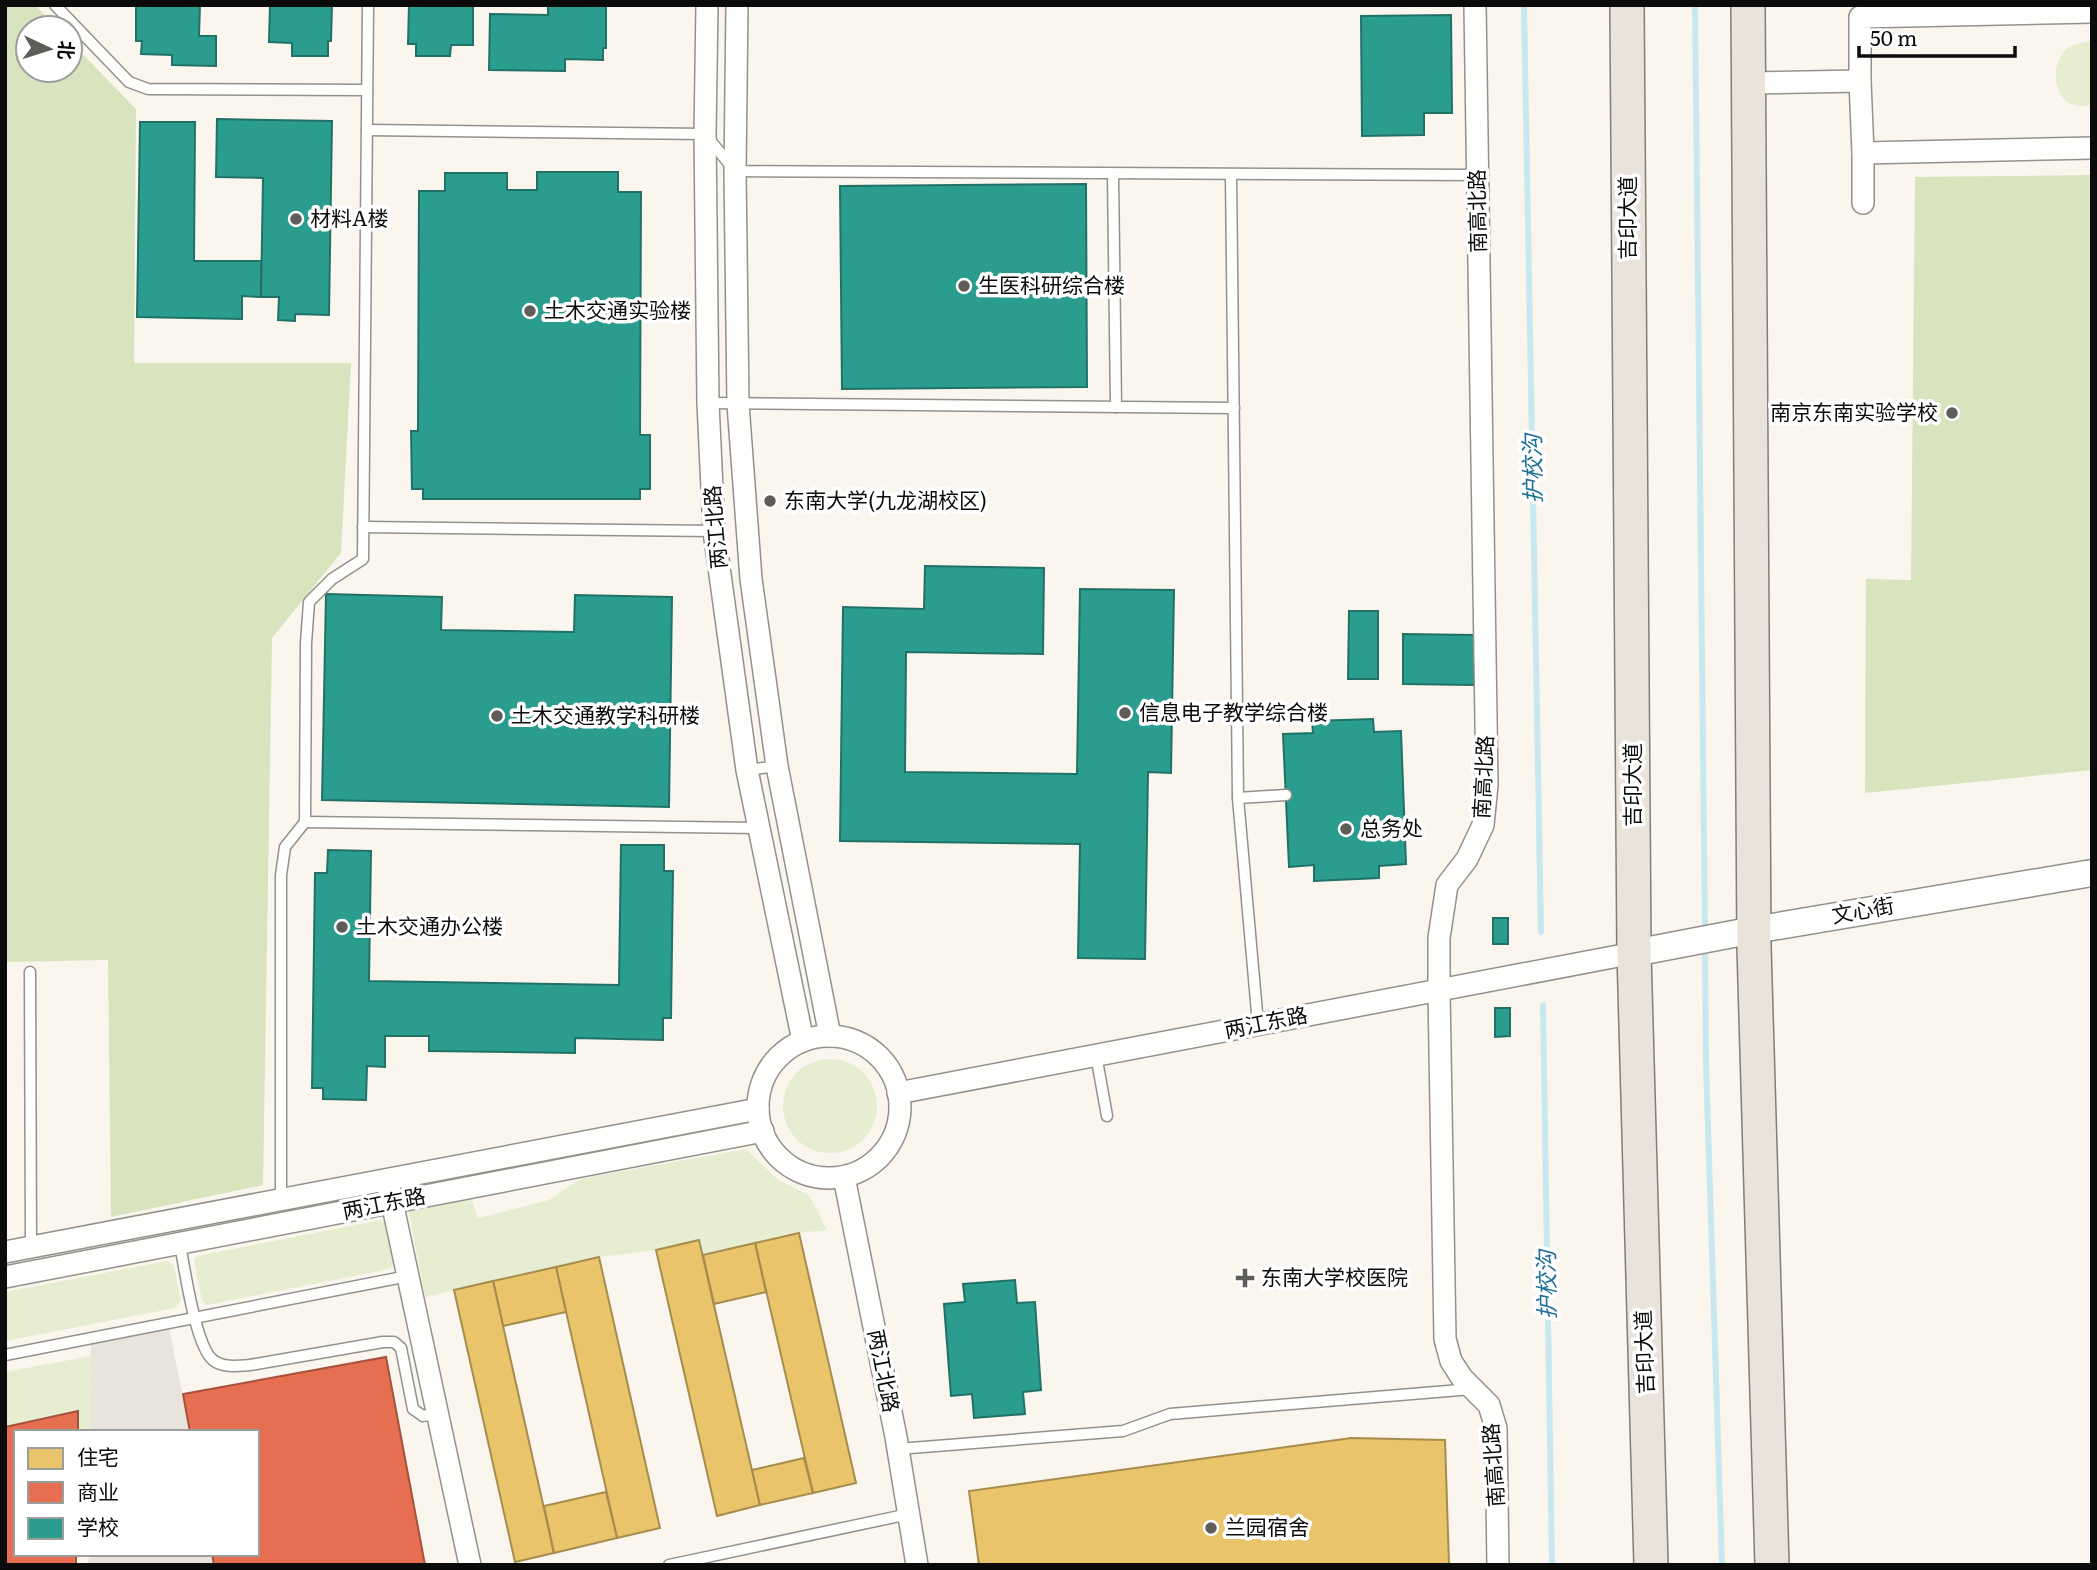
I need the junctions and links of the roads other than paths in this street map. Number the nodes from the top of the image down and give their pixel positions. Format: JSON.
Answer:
{"nodes":[{"id":1,"x":55,"y":5,"type":"edge"},
{"id":2,"x":368,"y":5,"type":"edge"},
{"id":3,"x":707,"y":5,"type":"edge"},
{"id":4,"x":737,"y":5,"type":"edge"},
{"id":5,"x":1475,"y":5,"type":"edge"},
{"id":6,"x":1627,"y":5,"type":"edge"},
{"id":7,"x":1748,"y":5,"type":"edge"},
{"id":8,"x":1860,"y":11,"type":"edge"},
{"id":9,"x":2092,"y":12,"type":"edge"},
{"id":10,"x":1860,"y":81,"type":"junction"},
{"id":11,"x":1748,"y":83,"type":"junction"},
{"id":12,"x":367,"y":90,"type":"junction"},
{"id":13,"x":367,"y":130,"type":"junction"},
{"id":14,"x":705,"y":134,"type":"junction"},
{"id":15,"x":2092,"y":148,"type":"edge"},
{"id":16,"x":1863,"y":153,"type":"junction"},
{"id":17,"x":735,"y":171,"type":"junction"},
{"id":18,"x":1113,"y":174,"type":"junction"},
{"id":19,"x":1231,"y":175,"type":"junction"},
{"id":20,"x":1478,"y":175,"type":"junction"},
{"id":21,"x":1863,"y":203,"type":"dead end"},
{"id":22,"x":708,"y":403,"type":"junction"},
{"id":23,"x":738,"y":404,"type":"junction"},
{"id":24,"x":1116,"y":407,"type":"junction"},
{"id":25,"x":1234,"y":408,"type":"junction"},
{"id":26,"x":363,"y":527,"type":"junction"},
{"id":27,"x":714,"y":531,"type":"junction"},
{"id":28,"x":777,"y":766,"type":"junction"},
{"id":29,"x":747,"y":770,"type":"junction"},
{"id":30,"x":1286,"y":795,"type":"dead end"},
{"id":31,"x":1238,"y":798,"type":"junction"},
{"id":32,"x":305,"y":822,"type":"junction"},
{"id":33,"x":759,"y":828,"type":"junction"},
{"id":34,"x":2092,"y":873,"type":"edge"},
{"id":35,"x":1754,"y":930,"type":"junction"},
{"id":36,"x":1634,"y":953,"type":"junction"},
{"id":37,"x":30,"y":972,"type":"dead end"},
{"id":38,"x":1439,"y":991,"type":"junction"},
{"id":39,"x":1258,"y":1024,"type":"junction"},
{"id":40,"x":830,"y":1036,"type":"junction"},
{"id":41,"x":803,"y":1041,"type":"junction"},
{"id":42,"x":1096,"y":1055,"type":"junction"},
{"id":43,"x":898,"y":1093,"type":"junction"},
{"id":44,"x":758,"y":1109,"type":"junction"},
{"id":45,"x":1107,"y":1116,"type":"dead end"},
{"id":46,"x":763,"y":1131,"type":"junction"},
{"id":47,"x":844,"y":1177,"type":"junction"},
{"id":48,"x":387,"y":1179,"type":"junction"},
{"id":49,"x":281,"y":1200,"type":"junction"},
{"id":50,"x":392,"y":1202,"type":"junction"},
{"id":51,"x":175,"y":1220,"type":"junction"},
{"id":52,"x":180,"y":1243,"type":"junction"},
{"id":53,"x":31,"y":1247,"type":"junction"},
{"id":54,"x":5,"y":1252,"type":"edge"},
{"id":55,"x":5,"y":1276,"type":"edge"},
{"id":56,"x":408,"y":1276,"type":"junction"},
{"id":57,"x":195,"y":1318,"type":"junction"},
{"id":58,"x":5,"y":1354,"type":"edge"},
{"id":59,"x":1474,"y":1388,"type":"junction"},
{"id":60,"x":438,"y":1413,"type":"junction"},
{"id":61,"x":898,"y":1448,"type":"junction"},
{"id":62,"x":909,"y":1514,"type":"junction"},
{"id":63,"x":470,"y":1565,"type":"edge"},
{"id":64,"x":669,"y":1565,"type":"edge"},
{"id":65,"x":917,"y":1565,"type":"edge"},
{"id":66,"x":1498,"y":1565,"type":"edge"},
{"id":67,"x":1651,"y":1565,"type":"edge"},
{"id":68,"x":1772,"y":1565,"type":"edge"}],
"edges":[{"from":1,"to":12,"type":"lane"},
{"from":2,"to":12,"type":"lane"},
{"from":3,"to":14,"type":"street","name":"两江北路"},
{"from":4,"to":17,"type":"street","name":"两江北路"},
{"from":5,"to":20,"type":"street","name":"南高北路"},
{"from":6,"to":36,"type":"main road","name":"吉印大道"},
{"from":7,"to":11,"type":"main road"},
{"from":8,"to":9,"type":"street"},
{"from":8,"to":10,"type":"street"},
{"from":10,"to":11,"type":"street"},
{"from":10,"to":16,"type":"street"},
{"from":11,"to":35,"type":"main road"},
{"from":12,"to":13,"type":"lane"},
{"from":13,"to":14,"type":"lane"},
{"from":13,"to":26,"type":"lane"},
{"from":14,"to":17,"type":"lane"},
{"from":14,"to":22,"type":"street","name":"两江北路"},
{"from":15,"to":16,"type":"street"},
{"from":16,"to":21,"type":"street"},
{"from":17,"to":18,"type":"lane"},
{"from":17,"to":23,"type":"street","name":"两江北路"},
{"from":18,"to":19,"type":"lane"},
{"from":18,"to":24,"type":"lane"},
{"from":19,"to":20,"type":"lane"},
{"from":19,"to":25,"type":"lane"},
{"from":20,"to":38,"type":"street","name":"南高北路"},
{"from":22,"to":23,"type":"lane"},
{"from":22,"to":27,"type":"street","name":"两江北路"},
{"from":23,"to":24,"type":"lane"},
{"from":23,"to":28,"type":"street","name":"两江北路"},
{"from":24,"to":25,"type":"lane"},
{"from":25,"to":31,"type":"lane"},
{"from":26,"to":27,"type":"lane"},
{"from":26,"to":32,"type":"lane"},
{"from":27,"to":29,"type":"street","name":"两江北路"},
{"from":28,"to":29,"type":"lane"},
{"from":28,"to":40,"type":"street","name":"两江北路"},
{"from":29,"to":33,"type":"street","name":"两江北路"},
{"from":30,"to":31,"type":"lane"},
{"from":31,"to":39,"type":"lane"},
{"from":32,"to":33,"type":"lane"},
{"from":32,"to":49,"type":"lane"},
{"from":33,"to":41,"type":"street","name":"两江北路"},
{"from":34,"to":35,"type":"street","name":"文心街"},
{"from":35,"to":36,"type":"street","name":"文心街"},
{"from":35,"to":68,"type":"main road"},
{"from":36,"to":38,"type":"street","name":"两江东路"},
{"from":36,"to":67,"type":"main road","name":"吉印大道"},
{"from":37,"to":53,"type":"lane"},
{"from":38,"to":39,"type":"street","name":"两江东路"},
{"from":38,"to":59,"type":"street","name":"南高北路"},
{"from":39,"to":42,"type":"street","name":"两江东路"},
{"from":40,"to":41,"type":"street"},
{"from":40,"to":43,"type":"street"},
{"from":41,"to":44,"type":"street"},
{"from":42,"to":43,"type":"street","name":"两江东路"},
{"from":42,"to":45,"type":"lane"},
{"from":43,"to":47,"type":"street"},
{"from":44,"to":46,"type":"street"},
{"from":44,"to":48,"type":"street","name":"两江东路"},
{"from":46,"to":47,"type":"street"},
{"from":46,"to":50,"type":"street","name":"两江东路"},
{"from":47,"to":61,"type":"street","name":"两江北路"},
{"from":48,"to":49,"type":"street","name":"两江东路"},
{"from":48,"to":50,"type":"street"},
{"from":49,"to":51,"type":"street","name":"两江东路"},
{"from":50,"to":52,"type":"street","name":"两江东路"},
{"from":50,"to":56,"type":"street"},
{"from":51,"to":52,"type":"lane"},
{"from":51,"to":53,"type":"street","name":"两江东路"},
{"from":52,"to":55,"type":"street","name":"两江东路"},
{"from":52,"to":57,"type":"lane"},
{"from":53,"to":54,"type":"street","name":"两江东路"},
{"from":56,"to":57,"type":"lane"},
{"from":56,"to":60,"type":"street"},
{"from":57,"to":58,"type":"lane"},
{"from":57,"to":60,"type":"lane"},
{"from":59,"to":61,"type":"lane"},
{"from":59,"to":66,"type":"street","name":"南高北路"},
{"from":60,"to":63,"type":"street"},
{"from":61,"to":62,"type":"street","name":"两江北路"},
{"from":62,"to":64,"type":"lane"},
{"from":62,"to":65,"type":"street","name":"两江北路"}]}
